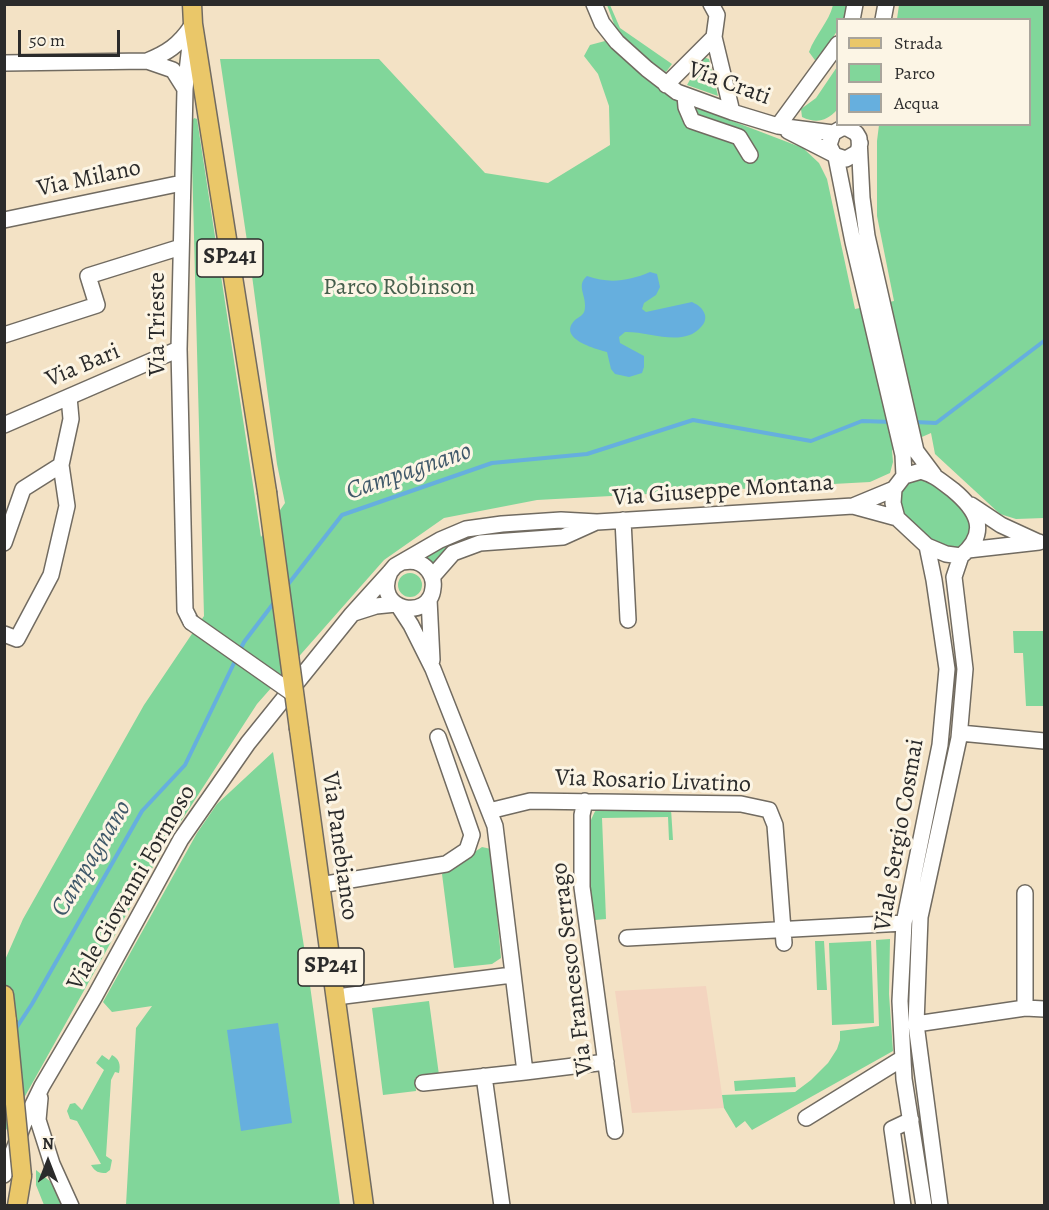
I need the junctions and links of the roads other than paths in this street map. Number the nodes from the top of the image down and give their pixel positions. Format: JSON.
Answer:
{"nodes":[{"id":1,"x":192,"y":4,"type":"edge"},
{"id":2,"x":594,"y":4,"type":"edge"},
{"id":3,"x":719,"y":8,"type":"edge"},
{"id":4,"x":193,"y":24,"type":"junction"},
{"id":5,"x":714,"y":37,"type":"junction"},
{"id":6,"x":836,"y":45,"type":"edge"},
{"id":7,"x":147,"y":61,"type":"junction"},
{"id":8,"x":4,"y":63,"type":"edge"},
{"id":9,"x":666,"y":85,"type":"junction"},
{"id":10,"x":185,"y":89,"type":"junction"},
{"id":11,"x":685,"y":95,"type":"junction"},
{"id":12,"x":732,"y":112,"type":"junction"},
{"id":13,"x":778,"y":126,"type":"junction"},
{"id":14,"x":836,"y":129,"type":"edge"},
{"id":15,"x":860,"y":135,"type":"edge"},
{"id":16,"x":750,"y":155,"type":"dead end"},
{"id":17,"x":835,"y":155,"type":"junction"},
{"id":18,"x":182,"y":183,"type":"junction"},
{"id":19,"x":4,"y":220,"type":"edge"},
{"id":20,"x":860,"y":239,"type":"junction"},
{"id":21,"x":181,"y":247,"type":"junction"},
{"id":22,"x":4,"y":335,"type":"edge"},
{"id":23,"x":179,"y":349,"type":"junction"},
{"id":24,"x":69,"y":397,"type":"junction"},
{"id":25,"x":4,"y":424,"type":"edge"},
{"id":26,"x":909,"y":453,"type":"junction"},
{"id":27,"x":61,"y":465,"type":"junction"},
{"id":28,"x":934,"y":475,"type":"junction"},
{"id":29,"x":904,"y":476,"type":"junction"},
{"id":30,"x":894,"y":489,"type":"junction"},
{"id":31,"x":969,"y":503,"type":"junction"},
{"id":32,"x":853,"y":506,"type":"junction"},
{"id":33,"x":897,"y":518,"type":"junction"},
{"id":34,"x":623,"y":520,"type":"junction"},
{"id":35,"x":597,"y":522,"type":"junction"},
{"id":36,"x":1041,"y":542,"type":"edge"},
{"id":37,"x":4,"y":543,"type":"edge"},
{"id":38,"x":927,"y":546,"type":"junction"},
{"id":39,"x":964,"y":553,"type":"junction"},
{"id":40,"x":403,"y":562,"type":"junction"},
{"id":41,"x":390,"y":572,"type":"junction"},
{"id":42,"x":432,"y":577,"type":"junction"},
{"id":43,"x":429,"y":599,"type":"junction"},
{"id":44,"x":397,"y":605,"type":"junction"},
{"id":45,"x":352,"y":614,"type":"junction"},
{"id":46,"x":628,"y":620,"type":"dead end"},
{"id":47,"x":4,"y":634,"type":"edge"},
{"id":48,"x":433,"y":669,"type":"junction"},
{"id":49,"x":295,"y":695,"type":"junction"},
{"id":50,"x":960,"y":733,"type":"junction"},
{"id":51,"x":438,"y":737,"type":"dead end"},
{"id":52,"x":1044,"y":741,"type":"edge"},
{"id":53,"x":585,"y":801,"type":"junction"},
{"id":54,"x":489,"y":811,"type":"junction"},
{"id":55,"x":320,"y":885,"type":"junction"},
{"id":56,"x":1025,"y":893,"type":"dead end"},
{"id":57,"x":904,"y":923,"type":"junction"},
{"id":58,"x":783,"y":936,"type":"junction"},
{"id":59,"x":627,"y":938,"type":"dead end"},
{"id":60,"x":512,"y":975,"type":"junction"},
{"id":61,"x":4,"y":995,"type":"edge"},
{"id":62,"x":336,"y":997,"type":"junction"},
{"id":63,"x":1025,"y":1008,"type":"junction"},
{"id":64,"x":1044,"y":1009,"type":"edge"},
{"id":65,"x":916,"y":1024,"type":"junction"},
{"id":66,"x":903,"y":1058,"type":"junction"},
{"id":67,"x":606,"y":1062,"type":"junction"},
{"id":68,"x":525,"y":1072,"type":"junction"},
{"id":69,"x":484,"y":1076,"type":"junction"},
{"id":70,"x":423,"y":1083,"type":"dead end"},
{"id":71,"x":42,"y":1086,"type":"junction"},
{"id":72,"x":807,"y":1118,"type":"dead end"},
{"id":73,"x":910,"y":1120,"type":"junction"},
{"id":74,"x":24,"y":1123,"type":"junction"},
{"id":75,"x":615,"y":1131,"type":"dead end"},
{"id":76,"x":52,"y":1164,"type":"junction"},
{"id":77,"x":13,"y":1176,"type":"edge"},
{"id":78,"x":17,"y":1206,"type":"edge"},
{"id":79,"x":25,"y":1206,"type":"edge"},
{"id":80,"x":71,"y":1206,"type":"edge"},
{"id":81,"x":364,"y":1206,"type":"edge"},
{"id":82,"x":502,"y":1206,"type":"edge"},
{"id":83,"x":903,"y":1206,"type":"edge"},
{"id":84,"x":924,"y":1206,"type":"edge"},
{"id":85,"x":940,"y":1206,"type":"edge"}],
"edges":[{"from":1,"to":4,"type":"main road","number":"SP241"},
{"from":2,"to":9,"type":"street","name":"Via Crati"},
{"from":3,"to":5,"type":"street"},
{"from":4,"to":7,"type":"street"},
{"from":4,"to":10,"type":"street","name":"Via Trieste"},
{"from":4,"to":49,"type":"main road","name":"Via Panebianco","number":"SP241","bridge":true},
{"from":5,"to":9,"type":"street"},
{"from":5,"to":12,"type":"street"},
{"from":6,"to":13,"type":"street"},
{"from":7,"to":8,"type":"street"},
{"from":7,"to":10,"type":"street"},
{"from":9,"to":11,"type":"street","name":"Via Crati"},
{"from":10,"to":18,"type":"street","name":"Via Trieste"},
{"from":11,"to":12,"type":"street","name":"Via Crati"},
{"from":11,"to":16,"type":"street"},
{"from":12,"to":13,"type":"street","name":"Via Crati"},
{"from":13,"to":14,"type":"street","name":"Via Crati"},
{"from":13,"to":17,"type":"street","name":"Via Crati"},
{"from":14,"to":15,"type":"street"},
{"from":14,"to":17,"type":"street"},
{"from":15,"to":17,"type":"street"},
{"from":15,"to":20,"type":"street"},
{"from":17,"to":20,"type":"street"},
{"from":18,"to":19,"type":"street","name":"Via Milano"},
{"from":18,"to":21,"type":"street","name":"Via Trieste"},
{"from":20,"to":26,"type":"street"},
{"from":21,"to":22,"type":"street"},
{"from":21,"to":23,"type":"street","name":"Via Trieste"},
{"from":23,"to":24,"type":"street","name":"Via Bari"},
{"from":23,"to":49,"type":"street","name":"Via Trieste","bridge":true},
{"from":24,"to":25,"type":"street","name":"Via Bari"},
{"from":24,"to":27,"type":"street"},
{"from":26,"to":28,"type":"street"},
{"from":26,"to":29,"type":"street"},
{"from":27,"to":37,"type":"street"},
{"from":27,"to":47,"type":"street"},
{"from":28,"to":29,"type":"street"},
{"from":28,"to":31,"type":"street"},
{"from":29,"to":30,"type":"street"},
{"from":30,"to":32,"type":"street","name":"Via Giuseppe Montana"},
{"from":30,"to":33,"type":"street"},
{"from":31,"to":36,"type":"street"},
{"from":31,"to":39,"type":"street"},
{"from":32,"to":33,"type":"street","name":"Via Giuseppe Montana"},
{"from":32,"to":34,"type":"street","name":"Via Giuseppe Montana"},
{"from":33,"to":38,"type":"street"},
{"from":34,"to":35,"type":"street","name":"Via Giuseppe Montana"},
{"from":34,"to":46,"type":"street"},
{"from":35,"to":40,"type":"street","name":"Via Giuseppe Montana"},
{"from":35,"to":42,"type":"street","name":"Via Giuseppe Montana"},
{"from":36,"to":39,"type":"street"},
{"from":38,"to":39,"type":"street"},
{"from":38,"to":57,"type":"street","name":"Viale Sergio Cosmai"},
{"from":39,"to":50,"type":"street","name":"Viale Sergio Cosmai"},
{"from":40,"to":41,"type":"street"},
{"from":40,"to":42,"type":"street"},
{"from":41,"to":44,"type":"street"},
{"from":41,"to":45,"type":"street","name":"Viale Giovanni Formoso"},
{"from":42,"to":43,"type":"street"},
{"from":43,"to":44,"type":"street"},
{"from":43,"to":48,"type":"street"},
{"from":44,"to":45,"type":"street"},
{"from":44,"to":48,"type":"street"},
{"from":45,"to":71,"type":"street","name":"Viale Giovanni Formoso"},
{"from":48,"to":54,"type":"street"},
{"from":49,"to":55,"type":"main road","name":"Via Panebianco","number":"SP241","bridge":true},
{"from":50,"to":52,"type":"street"},
{"from":50,"to":65,"type":"street","name":"Viale Sergio Cosmai"},
{"from":51,"to":55,"type":"street"},
{"from":53,"to":54,"type":"street","name":"Via Rosario Livatino"},
{"from":53,"to":58,"type":"street","name":"Via Rosario Livatino"},
{"from":53,"to":67,"type":"street","name":"Via Francesco Serrago"},
{"from":54,"to":60,"type":"street"},
{"from":55,"to":62,"type":"main road","name":"Via Panebianco","number":"SP241"},
{"from":56,"to":63,"type":"street"},
{"from":57,"to":58,"type":"street"},
{"from":57,"to":66,"type":"street","name":"Viale Sergio Cosmai"},
{"from":58,"to":59,"type":"street"},
{"from":60,"to":62,"type":"street"},
{"from":60,"to":68,"type":"street"},
{"from":61,"to":77,"type":"main road","bridge":true},
{"from":62,"to":81,"type":"main road","name":"Via Panebianco","number":"SP241"},
{"from":63,"to":64,"type":"street"},
{"from":63,"to":65,"type":"street"},
{"from":65,"to":85,"type":"street","name":"Viale Sergio Cosmai"},
{"from":66,"to":72,"type":"street"},
{"from":66,"to":73,"type":"street","name":"Viale Sergio Cosmai"},
{"from":67,"to":68,"type":"street"},
{"from":67,"to":75,"type":"street","name":"Via Francesco Serrago"},
{"from":68,"to":69,"type":"street"},
{"from":69,"to":70,"type":"street"},
{"from":69,"to":82,"type":"street"},
{"from":71,"to":74,"type":"street","name":"Viale Giovanni Formoso"},
{"from":71,"to":76,"type":"street"},
{"from":73,"to":83,"type":"street"},
{"from":73,"to":84,"type":"street","name":"Viale Sergio Cosmai"},
{"from":74,"to":76,"type":"street"},
{"from":74,"to":77,"type":"street","name":"Viale Giovanni Formoso"},
{"from":76,"to":80,"type":"street"},
{"from":77,"to":78,"type":"main road"},
{"from":77,"to":79,"type":"main road"}]}
